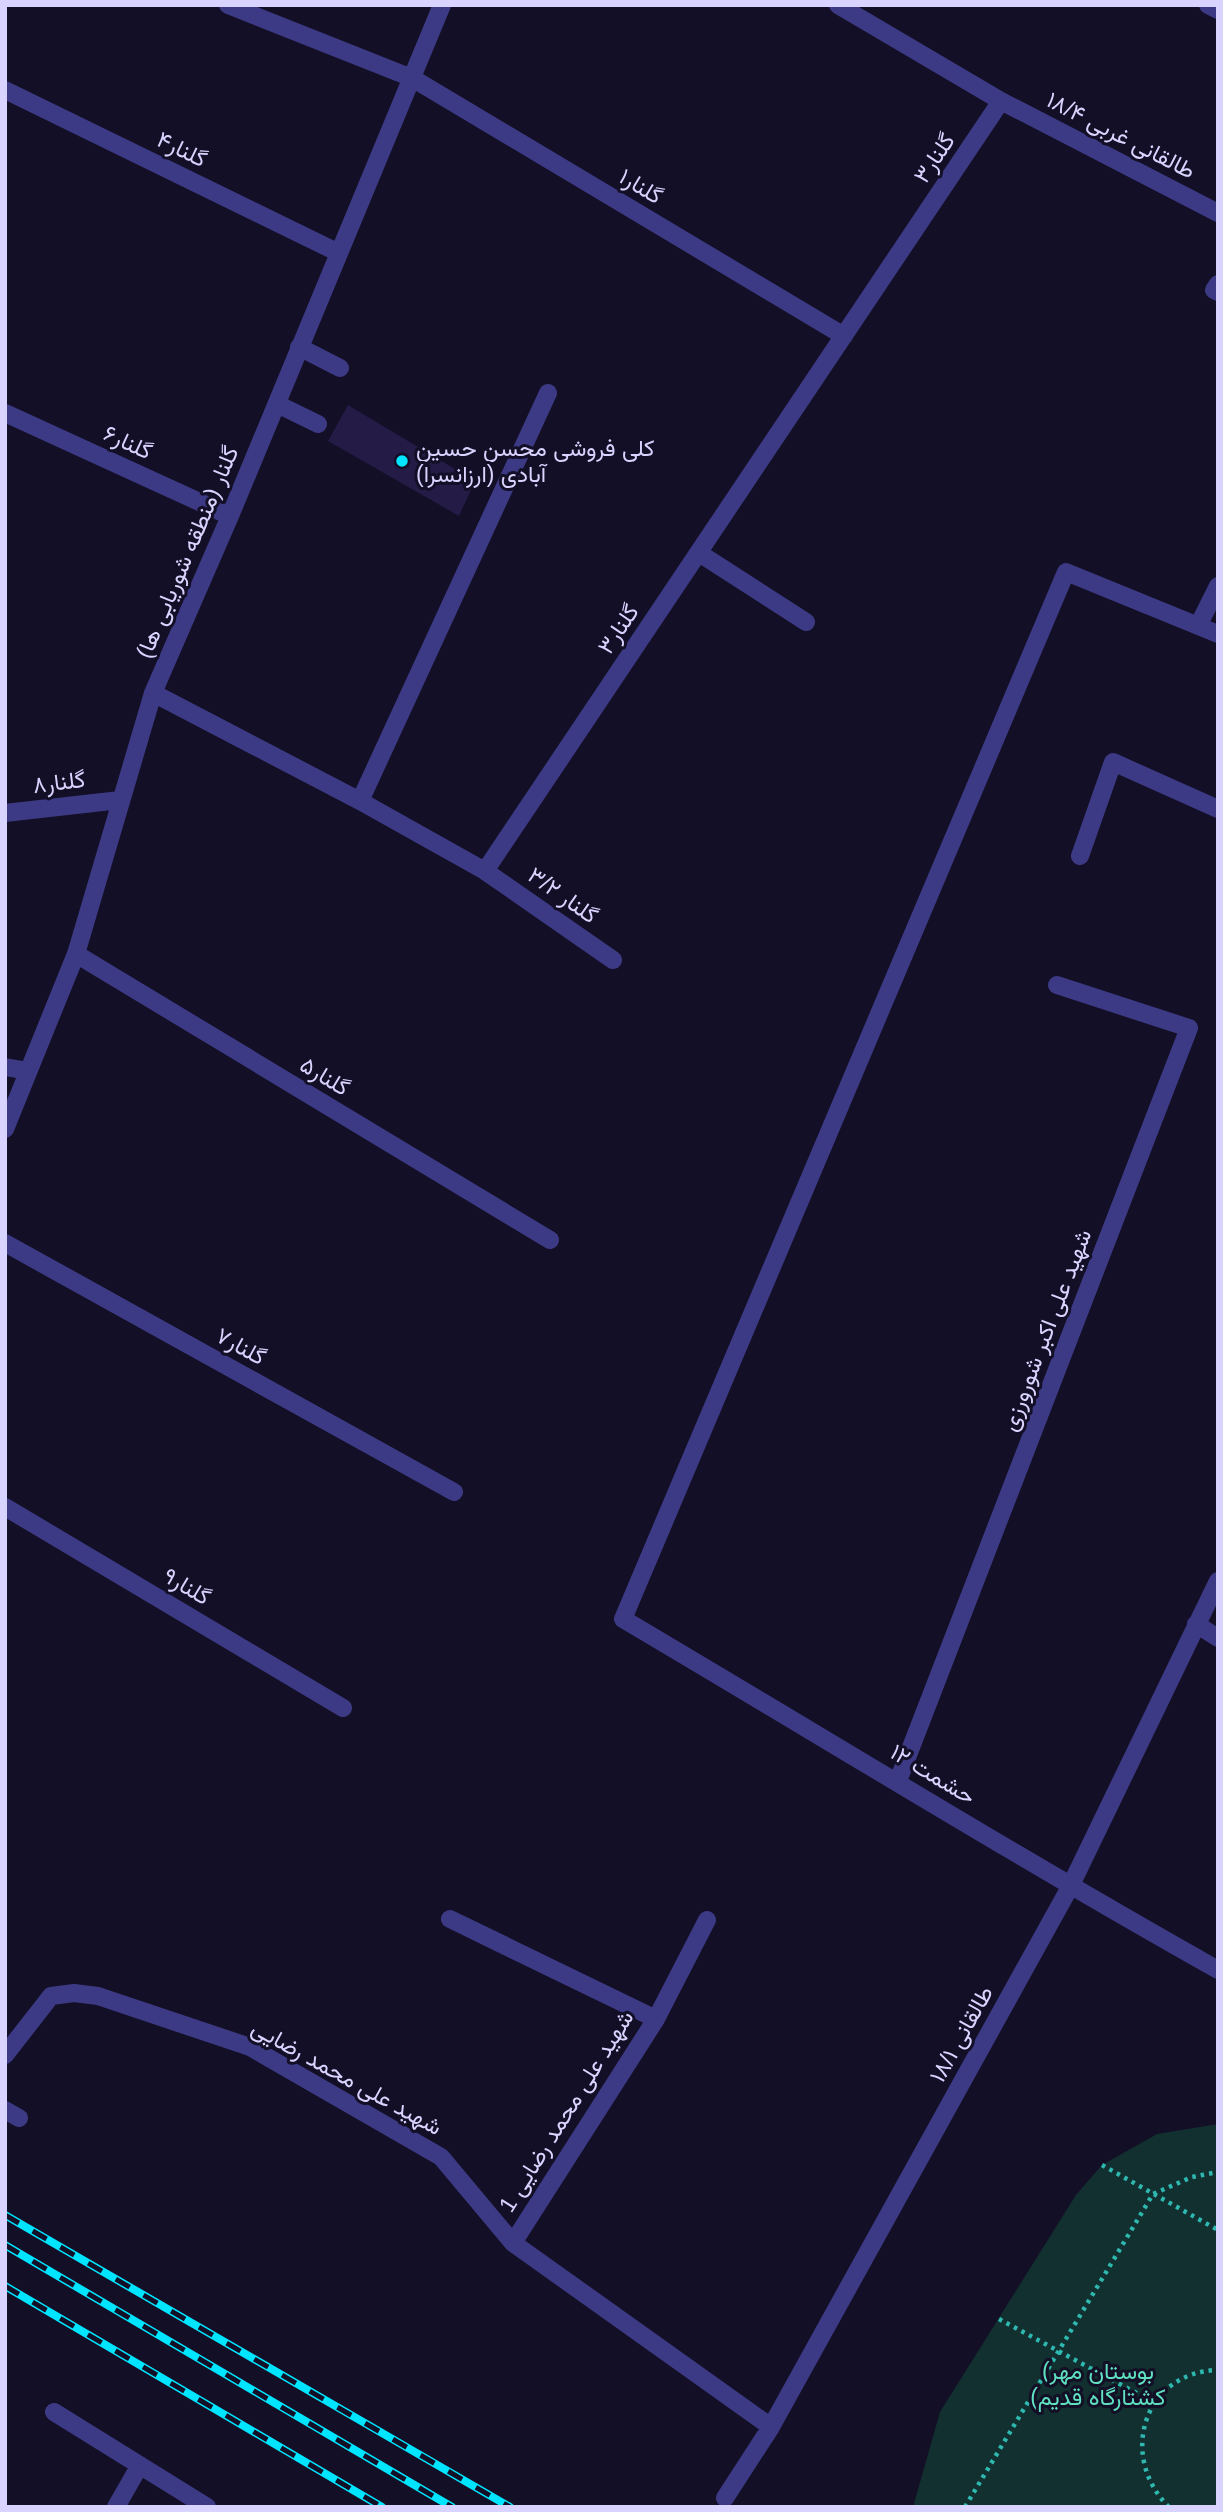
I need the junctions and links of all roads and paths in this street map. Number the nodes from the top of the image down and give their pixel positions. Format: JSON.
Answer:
{"nodes":[{"id":1,"x":228,"y":5,"type":"edge"},
{"id":2,"x":442,"y":5,"type":"edge"},
{"id":3,"x":838,"y":5,"type":"edge"},
{"id":4,"x":1208,"y":5,"type":"edge"},
{"id":5,"x":1218,"y":10,"type":"edge"},
{"id":6,"x":412,"y":78,"type":"junction"},
{"id":7,"x":5,"y":90,"type":"edge"},
{"id":8,"x":1001,"y":101,"type":"junction"},
{"id":9,"x":1218,"y":213,"type":"edge"},
{"id":10,"x":337,"y":252,"type":"junction"},
{"id":11,"x":1218,"y":284,"type":"edge"},
{"id":12,"x":1218,"y":292,"type":"edge"},
{"id":13,"x":844,"y":336,"type":"junction"},
{"id":14,"x":299,"y":347,"type":"junction"},
{"id":15,"x":340,"y":368,"type":"dead end"},
{"id":16,"x":548,"y":393,"type":"dead end"},
{"id":17,"x":277,"y":404,"type":"junction"},
{"id":18,"x":5,"y":413,"type":"edge"},
{"id":19,"x":318,"y":424,"type":"dead end"},
{"id":20,"x":230,"y":516,"type":"junction"},
{"id":21,"x":699,"y":552,"type":"junction"},
{"id":22,"x":1218,"y":586,"type":"edge"},
{"id":23,"x":806,"y":622,"type":"dead end"},
{"id":24,"x":1198,"y":626,"type":"junction"},
{"id":25,"x":1218,"y":634,"type":"edge"},
{"id":26,"x":153,"y":693,"type":"junction"},
{"id":27,"x":120,"y":800,"type":"junction"},
{"id":28,"x":360,"y":802,"type":"junction"},
{"id":29,"x":1218,"y":809,"type":"edge"},
{"id":30,"x":5,"y":813,"type":"edge"},
{"id":31,"x":1080,"y":856,"type":"dead end"},
{"id":32,"x":485,"y":871,"type":"junction"},
{"id":33,"x":76,"y":954,"type":"junction"},
{"id":34,"x":612,"y":960,"type":"dead end"},
{"id":35,"x":1057,"y":985,"type":"dead end"},
{"id":36,"x":5,"y":1067,"type":"edge"},
{"id":37,"x":29,"y":1071,"type":"junction"},
{"id":38,"x":5,"y":1129,"type":"edge"},
{"id":39,"x":550,"y":1240,"type":"dead end"},
{"id":40,"x":5,"y":1243,"type":"edge"},
{"id":41,"x":454,"y":1492,"type":"dead end"},
{"id":42,"x":5,"y":1507,"type":"edge"},
{"id":43,"x":1218,"y":1581,"type":"edge"},
{"id":44,"x":1196,"y":1624,"type":"junction"},
{"id":45,"x":1218,"y":1638,"type":"edge"},
{"id":46,"x":343,"y":1708,"type":"dead end"},
{"id":47,"x":898,"y":1781,"type":"junction"},
{"id":48,"x":1070,"y":1887,"type":"junction"},
{"id":49,"x":450,"y":1919,"type":"dead end"},
{"id":50,"x":707,"y":1920,"type":"dead end"},
{"id":51,"x":1218,"y":1970,"type":"edge"},
{"id":52,"x":656,"y":2019,"type":"junction"},
{"id":53,"x":5,"y":2055,"type":"edge"},
{"id":54,"x":1102,"y":2165,"type":"dead end"},
{"id":55,"x":1218,"y":2172,"type":"edge"},
{"id":56,"x":1153,"y":2194,"type":"junction"},
{"id":57,"x":1218,"y":2230,"type":"edge"},
{"id":58,"x":513,"y":2244,"type":"junction"},
{"id":59,"x":999,"y":2319,"type":"dead end"},
{"id":60,"x":1058,"y":2351,"type":"junction"},
{"id":61,"x":1218,"y":2370,"type":"edge"},
{"id":62,"x":1156,"y":2403,"type":"junction"},
{"id":63,"x":54,"y":2412,"type":"dead end"},
{"id":64,"x":771,"y":2427,"type":"junction"},
{"id":65,"x":140,"y":2465,"type":"junction"},
{"id":66,"x":725,"y":2498,"type":"dead end"},
{"id":67,"x":116,"y":2507,"type":"edge"},
{"id":68,"x":207,"y":2507,"type":"edge"},
{"id":69,"x":965,"y":2507,"type":"edge"},
{"id":70,"x":1170,"y":2507,"type":"edge"}],
"edges":[{"from":1,"to":6,"type":"street","name":"گلنار۱"},
{"from":2,"to":6,"type":"street","name":"گلنار (منطقه شوریابی ها)"},
{"from":3,"to":8,"type":"street","name":"طالقانی غربی ۱۸/۴"},
{"from":4,"to":5,"type":"street"},
{"from":6,"to":10,"type":"street","name":"گلنار (منطقه شوریابی ها)"},
{"from":6,"to":13,"type":"street","name":"گلنار۱"},
{"from":7,"to":10,"type":"street","name":"گلنار۴"},
{"from":8,"to":9,"type":"street","name":"طالقانی غربی ۱۸/۴"},
{"from":8,"to":13,"type":"street","name":"گلنار۳"},
{"from":10,"to":14,"type":"street","name":"گلنار (منطقه شوریابی ها)"},
{"from":11,"to":12,"type":"street"},
{"from":13,"to":21,"type":"street","name":"گلنار۳"},
{"from":14,"to":15,"type":"street"},
{"from":14,"to":17,"type":"street","name":"گلنار (منطقه شوریابی ها)"},
{"from":16,"to":28,"type":"street"},
{"from":17,"to":19,"type":"street"},
{"from":17,"to":20,"type":"street","name":"گلنار (منطقه شوریابی ها)"},
{"from":18,"to":20,"type":"street","name":"گلنار۶"},
{"from":20,"to":26,"type":"street","name":"گلنار (منطقه شوریابی ها)"},
{"from":21,"to":23,"type":"street"},
{"from":21,"to":32,"type":"street","name":"گلنار۳"},
{"from":22,"to":24,"type":"street"},
{"from":24,"to":25,"type":"street"},
{"from":24,"to":47,"type":"street","name":"حشمت ۱۲"},
{"from":26,"to":27,"type":"street","name":"گلنار (منطقه شوریابی ها)"},
{"from":26,"to":28,"type":"street"},
{"from":27,"to":30,"type":"street","name":"گلنار۸"},
{"from":27,"to":33,"type":"street","name":"گلنار (منطقه شوریابی ها)"},
{"from":28,"to":32,"type":"street"},
{"from":29,"to":31,"type":"street"},
{"from":32,"to":34,"type":"street","name":"گلنار ۳/۲"},
{"from":33,"to":37,"type":"street","name":"گلنار (منطقه شوریابی ها)"},
{"from":33,"to":39,"type":"street","name":"گلنار۵"},
{"from":35,"to":47,"type":"street","name":"شهید علی اکبر شورورزی"},
{"from":36,"to":37,"type":"street"},
{"from":37,"to":38,"type":"street","name":"گلنار (منطقه شوریابی ها)"},
{"from":40,"to":41,"type":"street","name":"گلنار۷"},
{"from":42,"to":46,"type":"street","name":"گلنار۹"},
{"from":43,"to":44,"type":"street","name":"طالقانی ۱۸/۱"},
{"from":44,"to":45,"type":"street"},
{"from":44,"to":48,"type":"street","name":"طالقانی ۱۸/۱"},
{"from":47,"to":48,"type":"street","name":"حشمت ۱۲"},
{"from":48,"to":51,"type":"street","name":"حشمت ۱۲"},
{"from":48,"to":64,"type":"street","name":"طالقانی ۱۸/۱"},
{"from":49,"to":52,"type":"street","name":"شهید علی محمد رضایی 1"},
{"from":50,"to":52,"type":"street"},
{"from":52,"to":58,"type":"street","name":"شهید علی محمد رضایی 1"},
{"from":53,"to":58,"type":"street","name":"شهید علی محمد رضایی"},
{"from":54,"to":56,"type":"path"},
{"from":55,"to":56,"type":"path"},
{"from":56,"to":57,"type":"path"},
{"from":56,"to":60,"type":"path"},
{"from":58,"to":64,"type":"street","name":"شهید علی محمد رضایی"},
{"from":59,"to":60,"type":"path"},
{"from":60,"to":62,"type":"path"},
{"from":60,"to":69,"type":"path"},
{"from":61,"to":62,"type":"path"},
{"from":62,"to":70,"type":"path"},
{"from":63,"to":65,"type":"street"},
{"from":64,"to":66,"type":"street","name":"طالقانی ۱۸/۱"},
{"from":65,"to":67,"type":"street"},
{"from":65,"to":68,"type":"street"}]}
